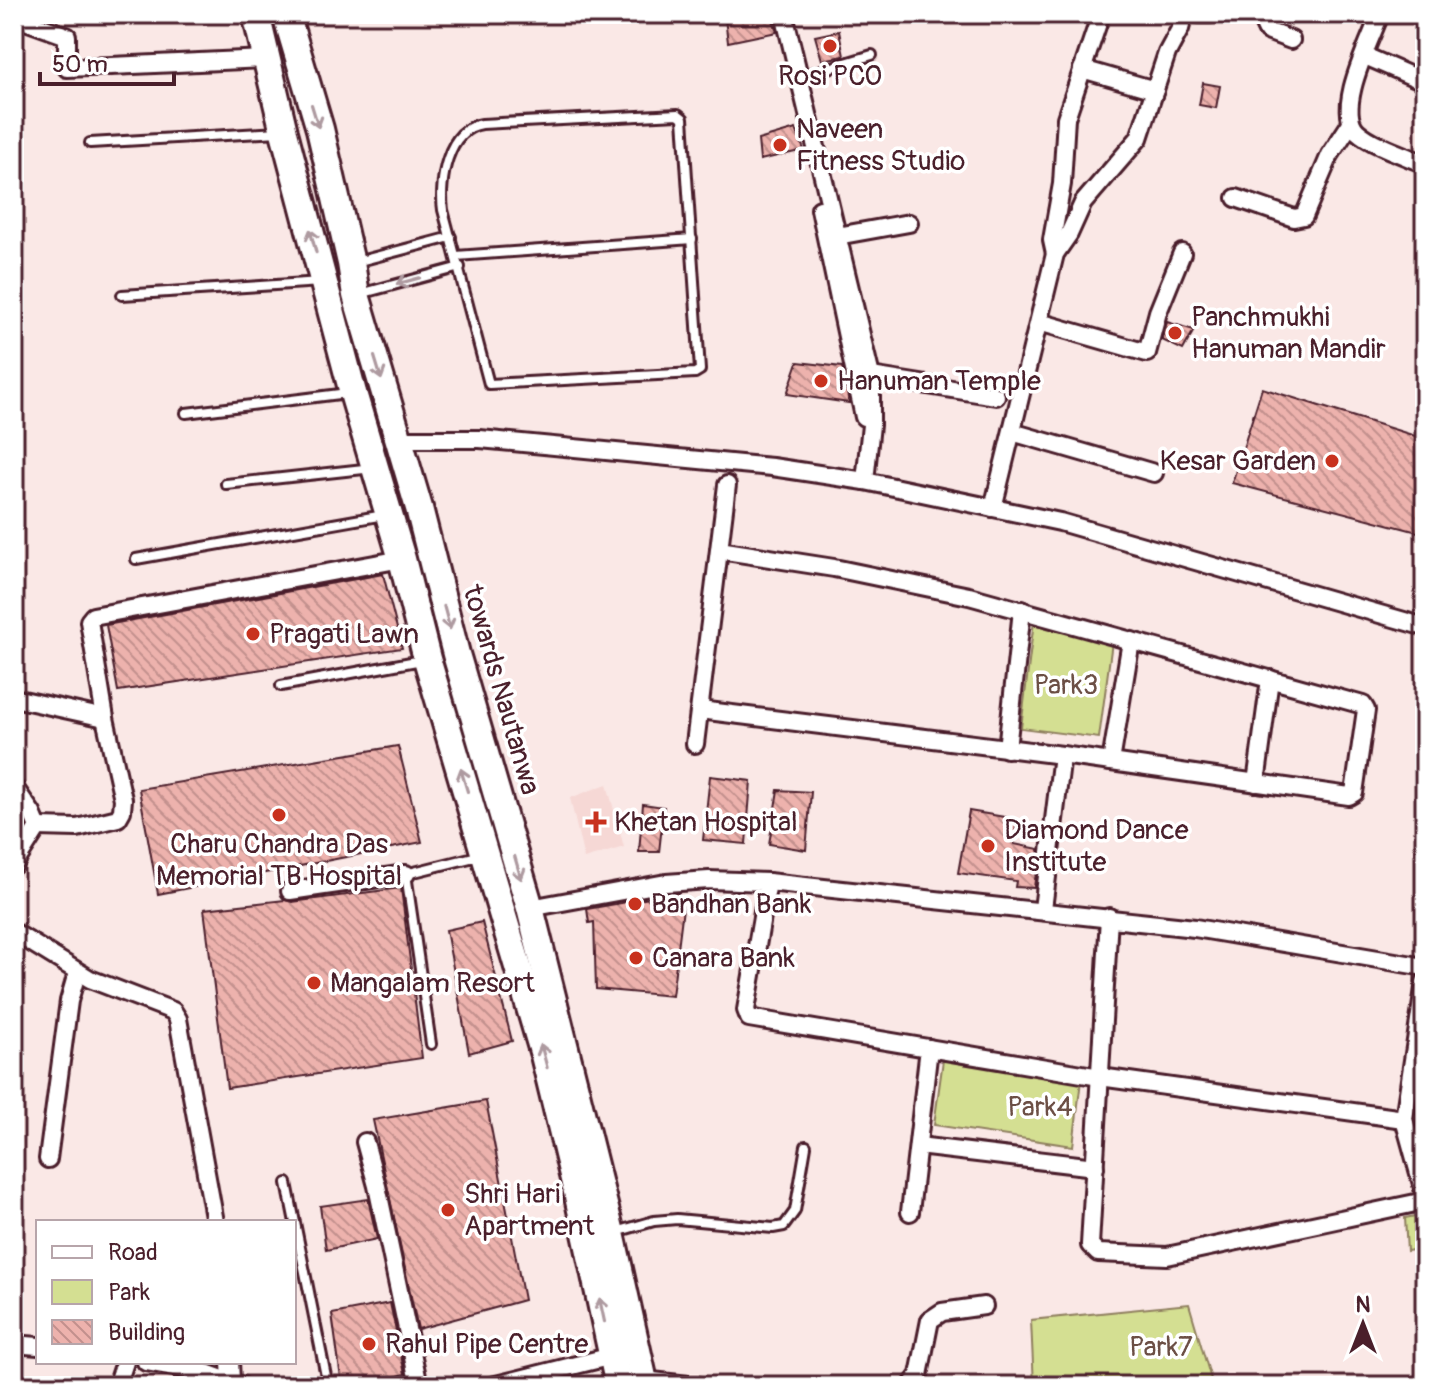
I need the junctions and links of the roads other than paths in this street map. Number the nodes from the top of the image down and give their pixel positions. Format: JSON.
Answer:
{"nodes":[{"id":1,"x":256,"y":14,"type":"edge"},
{"id":2,"x":286,"y":14,"type":"edge"},
{"id":3,"x":781,"y":14,"type":"edge"},
{"id":4,"x":1101,"y":14,"type":"edge"},
{"id":5,"x":1184,"y":14,"type":"edge"},
{"id":6,"x":1200,"y":14,"type":"edge"},
{"id":7,"x":1210,"y":14,"type":"edge"},
{"id":8,"x":1259,"y":14,"type":"edge"},
{"id":9,"x":1380,"y":14,"type":"edge"},
{"id":10,"x":14,"y":17,"type":"edge"},
{"id":11,"x":1291,"y":40,"type":"dead end"},
{"id":12,"x":872,"y":55,"type":"dead end"},
{"id":13,"x":1365,"y":56,"type":"junction"},
{"id":14,"x":266,"y":59,"type":"junction"},
{"id":15,"x":1082,"y":69,"type":"junction"},
{"id":16,"x":799,"y":77,"type":"junction"},
{"id":17,"x":1425,"y":82,"type":"edge"},
{"id":18,"x":1155,"y":90,"type":"junction"},
{"id":19,"x":1351,"y":123,"type":"junction"},
{"id":20,"x":284,"y":132,"type":"junction"},
{"id":21,"x":90,"y":143,"type":"dead end"},
{"id":22,"x":1425,"y":164,"type":"edge"},
{"id":23,"x":1236,"y":198,"type":"dead end"},
{"id":24,"x":909,"y":223,"type":"dead end"},
{"id":25,"x":837,"y":236,"type":"junction"},
{"id":26,"x":451,"y":237,"type":"junction"},
{"id":27,"x":692,"y":239,"type":"junction"},
{"id":28,"x":1182,"y":253,"type":"dead end"},
{"id":29,"x":1055,"y":254,"type":"junction"},
{"id":30,"x":456,"y":256,"type":"junction"},
{"id":31,"x":351,"y":263,"type":"junction"},
{"id":32,"x":460,"y":267,"type":"junction"},
{"id":33,"x":324,"y":281,"type":"junction"},
{"id":34,"x":122,"y":295,"type":"dead end"},
{"id":35,"x":356,"y":295,"type":"junction"},
{"id":36,"x":1039,"y":322,"type":"junction"},
{"id":37,"x":871,"y":376,"type":"junction"},
{"id":38,"x":353,"y":393,"type":"junction"},
{"id":39,"x":996,"y":396,"type":"dead end"},
{"id":40,"x":186,"y":413,"type":"dead end"},
{"id":41,"x":1012,"y":432,"type":"junction"},
{"id":42,"x":397,"y":439,"type":"junction"},
{"id":43,"x":870,"y":442,"type":"junction"},
{"id":44,"x":374,"y":468,"type":"junction"},
{"id":45,"x":1154,"y":473,"type":"dead end"},
{"id":46,"x":865,"y":481,"type":"junction"},
{"id":47,"x":226,"y":484,"type":"dead end"},
{"id":48,"x":727,"y":485,"type":"dead end"},
{"id":49,"x":993,"y":508,"type":"junction"},
{"id":50,"x":389,"y":514,"type":"junction"},
{"id":51,"x":719,"y":550,"type":"junction"},
{"id":52,"x":136,"y":559,"type":"dead end"},
{"id":53,"x":402,"y":559,"type":"junction"},
{"id":54,"x":1022,"y":610,"type":"junction"},
{"id":55,"x":1425,"y":627,"type":"edge"},
{"id":56,"x":1131,"y":641,"type":"junction"},
{"id":57,"x":427,"y":659,"type":"junction"},
{"id":58,"x":1270,"y":679,"type":"junction"},
{"id":59,"x":281,"y":686,"type":"dead end"},
{"id":60,"x":14,"y":698,"type":"edge"},
{"id":61,"x":700,"y":710,"type":"junction"},
{"id":62,"x":105,"y":718,"type":"junction"},
{"id":63,"x":695,"y":744,"type":"dead end"},
{"id":64,"x":1007,"y":749,"type":"junction"},
{"id":65,"x":1062,"y":755,"type":"junction"},
{"id":66,"x":1111,"y":762,"type":"junction"},
{"id":67,"x":1256,"y":783,"type":"junction"},
{"id":68,"x":14,"y":787,"type":"edge"},
{"id":69,"x":38,"y":827,"type":"junction"},
{"id":70,"x":487,"y":854,"type":"junction"},
{"id":71,"x":14,"y":865,"type":"edge"},
{"id":72,"x":406,"y":874,"type":"junction"},
{"id":73,"x":768,"y":882,"type":"junction"},
{"id":74,"x":290,"y":891,"type":"dead end"},
{"id":75,"x":530,"y":908,"type":"junction"},
{"id":76,"x":1043,"y":909,"type":"junction"},
{"id":77,"x":1109,"y":917,"type":"junction"},
{"id":78,"x":14,"y":932,"type":"edge"},
{"id":79,"x":1425,"y":967,"type":"edge"},
{"id":80,"x":77,"y":973,"type":"junction"},
{"id":81,"x":1425,"y":982,"type":"edge"},
{"id":82,"x":431,"y":1044,"type":"dead end"},
{"id":83,"x":929,"y":1048,"type":"junction"},
{"id":84,"x":1100,"y":1077,"type":"junction"},
{"id":85,"x":1404,"y":1119,"type":"junction"},
{"id":86,"x":365,"y":1142,"type":"dead end"},
{"id":87,"x":806,"y":1146,"type":"dead end"},
{"id":88,"x":918,"y":1146,"type":"junction"},
{"id":89,"x":48,"y":1159,"type":"dead end"},
{"id":90,"x":1095,"y":1167,"type":"junction"},
{"id":91,"x":287,"y":1183,"type":"dead end"},
{"id":92,"x":1425,"y":1195,"type":"edge"},
{"id":93,"x":1425,"y":1201,"type":"edge"},
{"id":94,"x":910,"y":1212,"type":"dead end"},
{"id":95,"x":215,"y":1220,"type":"edge"},
{"id":96,"x":294,"y":1220,"type":"edge"},
{"id":97,"x":296,"y":1228,"type":"edge"},
{"id":98,"x":611,"y":1233,"type":"junction"},
{"id":99,"x":984,"y":1306,"type":"dead end"},
{"id":100,"x":14,"y":1344,"type":"edge"},
{"id":101,"x":36,"y":1346,"type":"edge"},
{"id":102,"x":612,"y":1356,"type":"junction"},
{"id":103,"x":124,"y":1364,"type":"edge"},
{"id":104,"x":153,"y":1364,"type":"edge"},
{"id":105,"x":231,"y":1364,"type":"edge"},
{"id":106,"x":206,"y":1380,"type":"edge"},
{"id":107,"x":237,"y":1383,"type":"edge"},
{"id":108,"x":635,"y":1384,"type":"edge"},
{"id":109,"x":117,"y":1386,"type":"edge"},
{"id":110,"x":328,"y":1386,"type":"edge"},
{"id":111,"x":419,"y":1386,"type":"edge"},
{"id":112,"x":492,"y":1386,"type":"edge"},
{"id":113,"x":698,"y":1386,"type":"edge"},
{"id":114,"x":911,"y":1386,"type":"edge"}],
"edges":[{"from":1,"to":14,"type":"main road"},
{"from":2,"to":31,"type":"main road","name":"towards Nautanwa","one_way":true},
{"from":3,"to":16,"type":"street"},
{"from":3,"to":43,"type":"street"},
{"from":4,"to":15,"type":"street"},
{"from":5,"to":18,"type":"street"},
{"from":6,"to":7,"type":"street"},
{"from":8,"to":11,"type":"street"},
{"from":9,"to":13,"type":"street"},
{"from":10,"to":14,"type":"street"},
{"from":12,"to":16,"type":"lane"},
{"from":13,"to":17,"type":"street"},
{"from":13,"to":19,"type":"street"},
{"from":14,"to":20,"type":"main road"},
{"from":15,"to":18,"type":"street"},
{"from":15,"to":29,"type":"street"},
{"from":16,"to":25,"type":"street"},
{"from":18,"to":29,"type":"street"},
{"from":19,"to":22,"type":"street"},
{"from":19,"to":23,"type":"street"},
{"from":20,"to":21,"type":"lane"},
{"from":33,"to":20,"type":"main road","one_way":true},
{"from":24,"to":25,"type":"street"},
{"from":25,"to":37,"type":"street"},
{"from":26,"to":27,"type":"lane"},
{"from":26,"to":30,"type":"lane"},
{"from":26,"to":31,"type":"lane"},
{"from":27,"to":30,"type":"lane"},
{"from":27,"to":32,"type":"lane"},
{"from":28,"to":36,"type":"street"},
{"from":29,"to":36,"type":"street"},
{"from":30,"to":32,"type":"lane"},
{"from":31,"to":35,"type":"main road","name":"towards Nautanwa"},
{"from":32,"to":35,"type":"lane","one_way":true},
{"from":33,"to":34,"type":"lane"},
{"from":33,"to":38,"type":"main road"},
{"from":35,"to":42,"type":"main road","name":"towards Nautanwa","one_way":true},
{"from":36,"to":41,"type":"street"},
{"from":37,"to":39,"type":"street"},
{"from":37,"to":43,"type":"street"},
{"from":38,"to":40,"type":"lane"},
{"from":38,"to":44,"type":"main road"},
{"from":41,"to":45,"type":"street"},
{"from":41,"to":49,"type":"street"},
{"from":42,"to":46,"type":"street"},
{"from":42,"to":75,"type":"main road","name":"towards Nautanwa","one_way":true},
{"from":43,"to":46,"type":"street"},
{"from":44,"to":47,"type":"lane"},
{"from":44,"to":50,"type":"main road"},
{"from":46,"to":49,"type":"street"},
{"from":48,"to":51,"type":"street"},
{"from":49,"to":55,"type":"street"},
{"from":50,"to":52,"type":"lane"},
{"from":50,"to":53,"type":"main road"},
{"from":51,"to":54,"type":"street"},
{"from":51,"to":61,"type":"street"},
{"from":53,"to":57,"type":"main road"},
{"from":53,"to":62,"type":"street"},
{"from":54,"to":56,"type":"street"},
{"from":54,"to":64,"type":"street"},
{"from":56,"to":58,"type":"street"},
{"from":56,"to":66,"type":"street"},
{"from":57,"to":59,"type":"lane"},
{"from":70,"to":57,"type":"main road","one_way":true},
{"from":58,"to":67,"type":"street"},
{"from":58,"to":67,"type":"street"},
{"from":60,"to":62,"type":"street"},
{"from":61,"to":63,"type":"street"},
{"from":61,"to":64,"type":"street"},
{"from":62,"to":69,"type":"street"},
{"from":64,"to":65,"type":"street"},
{"from":65,"to":66,"type":"street"},
{"from":65,"to":76,"type":"street"},
{"from":66,"to":67,"type":"street"},
{"from":68,"to":69,"type":"street"},
{"from":69,"to":71,"type":"street"},
{"from":70,"to":72,"type":"lane"},
{"from":102,"to":70,"type":"main road","one_way":true},
{"from":72,"to":74,"type":"street"},
{"from":72,"to":82,"type":"lane"},
{"from":73,"to":75,"type":"street"},
{"from":73,"to":76,"type":"street"},
{"from":73,"to":83,"type":"street"},
{"from":75,"to":98,"type":"main road","name":"towards Nautanwa"},
{"from":76,"to":77,"type":"street"},
{"from":77,"to":79,"type":"street"},
{"from":77,"to":84,"type":"street"},
{"from":78,"to":80,"type":"street"},
{"from":80,"to":89,"type":"street"},
{"from":80,"to":95,"type":"street"},
{"from":81,"to":85,"type":"street"},
{"from":83,"to":84,"type":"street"},
{"from":83,"to":88,"type":"street"},
{"from":84,"to":85,"type":"street"},
{"from":84,"to":90,"type":"street"},
{"from":85,"to":92,"type":"street"},
{"from":86,"to":111,"type":"street"},
{"from":87,"to":98,"type":"lane"},
{"from":88,"to":90,"type":"street"},
{"from":88,"to":94,"type":"street"},
{"from":90,"to":93,"type":"street"},
{"from":91,"to":96,"type":"lane"},
{"from":97,"to":110,"type":"lane"},
{"from":98,"to":108,"type":"main road","name":"towards Nautanwa"},
{"from":99,"to":114,"type":"street"},
{"from":100,"to":101,"type":"street"},
{"from":102,"to":108,"type":"main road"},
{"from":102,"to":112,"type":"street"},
{"from":103,"to":109,"type":"street"},
{"from":104,"to":106,"type":"street"},
{"from":105,"to":107,"type":"street"},
{"from":106,"to":107,"type":"street"},
{"from":108,"to":113,"type":"street"}]}
